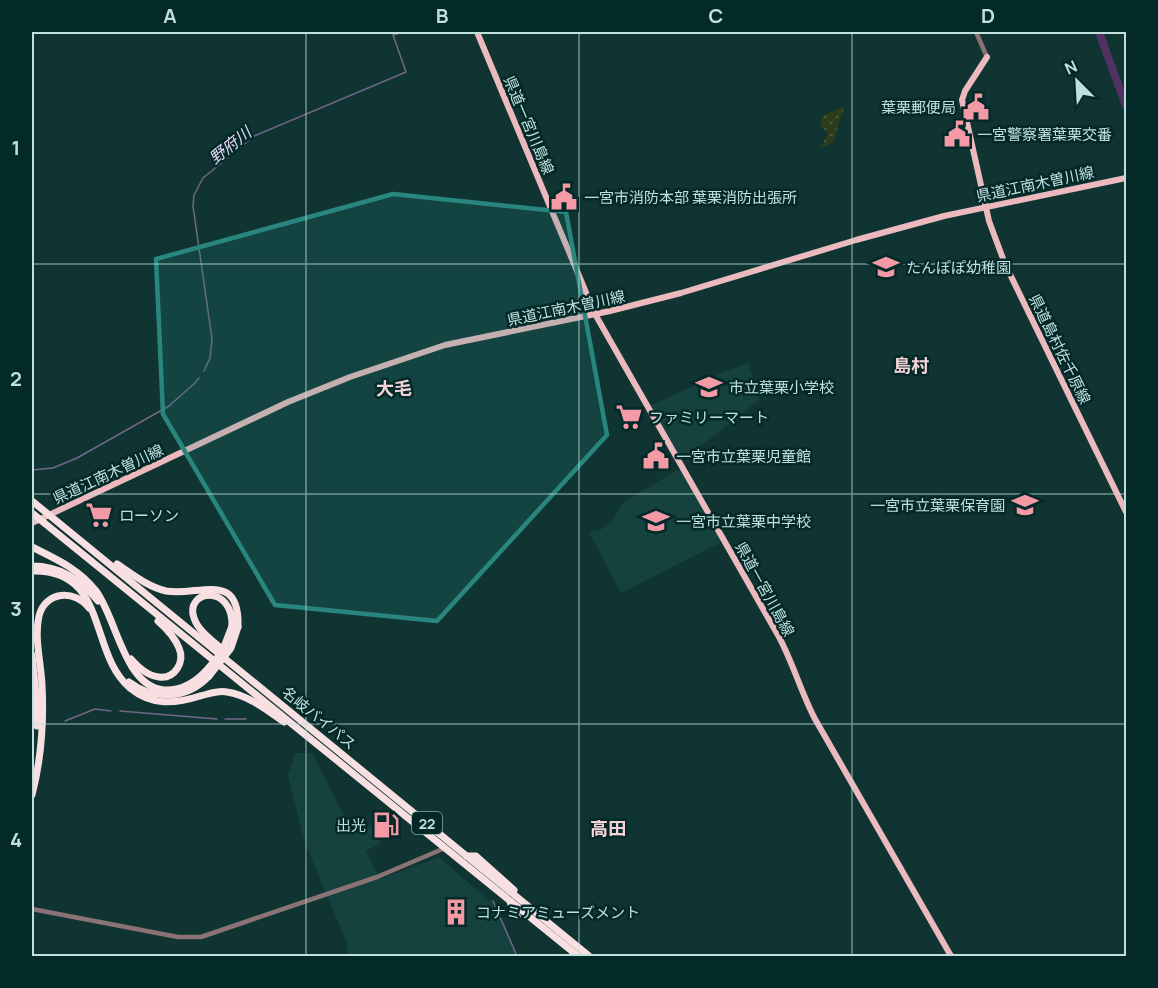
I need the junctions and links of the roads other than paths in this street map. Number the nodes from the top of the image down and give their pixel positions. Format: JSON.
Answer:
{"nodes":[{"id":1,"x":477,"y":32,"type":"edge"},
{"id":2,"x":975,"y":32,"type":"edge"},
{"id":3,"x":987,"y":57,"type":"joint"},
{"id":4,"x":1126,"y":178,"type":"edge"},
{"id":5,"x":986,"y":207,"type":"junction"},
{"id":6,"x":595,"y":314,"type":"junction"},
{"id":7,"x":32,"y":501,"type":"edge"},
{"id":8,"x":1126,"y":512,"type":"edge"},
{"id":9,"x":32,"y":513,"type":"edge"},
{"id":10,"x":49,"y":515,"type":"junction"},
{"id":11,"x":35,"y":521,"type":"edge"},
{"id":12,"x":83,"y":541,"type":"junction"},
{"id":13,"x":32,"y":547,"type":"edge"},
{"id":14,"x":32,"y":566,"type":"edge"},
{"id":15,"x":101,"y":570,"type":"junction"},
{"id":16,"x":32,"y":571,"type":"edge"},
{"id":17,"x":114,"y":624,"type":"junction"},
{"id":18,"x":235,"y":627,"type":"junction"},
{"id":19,"x":100,"y":629,"type":"junction"},
{"id":20,"x":124,"y":649,"type":"junction"},
{"id":21,"x":32,"y":655,"type":"edge"},
{"id":22,"x":110,"y":656,"type":"junction"},
{"id":23,"x":207,"y":674,"type":"junction"},
{"id":24,"x":250,"y":677,"type":"junction"},
{"id":25,"x":261,"y":695,"type":"junction"},
{"id":26,"x":40,"y":718,"type":"junction"},
{"id":27,"x":32,"y":788,"type":"edge"},
{"id":28,"x":32,"y":795,"type":"edge"},
{"id":29,"x":446,"y":848,"type":"junction"},
{"id":30,"x":466,"y":856,"type":"junction"},
{"id":31,"x":514,"y":890,"type":"dead end"},
{"id":32,"x":510,"y":901,"type":"junction"},
{"id":33,"x":32,"y":909,"type":"edge"},
{"id":34,"x":517,"y":916,"type":"dead end"},
{"id":35,"x":578,"y":957,"type":"edge"},
{"id":36,"x":589,"y":957,"type":"edge"},
{"id":37,"x":951,"y":957,"type":"edge"}],
"edges":[{"from":1,"to":6,"type":"main road","name":"県道一宮川島線"},
{"from":2,"to":3,"type":"street"},
{"from":3,"to":5,"type":"main road","name":"県道島村佐千原線"},
{"from":4,"to":5,"type":"main road","name":"県道江南木曽川線"},
{"from":5,"to":6,"type":"main road","name":"県道江南木曽川線"},
{"from":5,"to":8,"type":"main road","name":"県道島村佐千原線"},
{"from":6,"to":10,"type":"main road","name":"県道江南木曽川線"},
{"from":6,"to":37,"type":"main road","name":"県道一宮川島線"},
{"from":7,"to":10,"type":"highway"},
{"from":9,"to":11,"type":"highway","name":"名岐バイパス"},
{"from":10,"to":11,"type":"main road","name":"県道江南木曽川線"},
{"from":10,"to":12,"type":"highway"},
{"from":11,"to":15,"type":"highway","name":"名岐バイパス"},
{"from":12,"to":18,"type":"highway"},
{"from":12,"to":24,"type":"highway"},
{"from":13,"to":17,"type":"highway"},
{"from":14,"to":17,"type":"highway"},
{"from":15,"to":20,"type":"highway"},
{"from":15,"to":25,"type":"highway","name":"名岐バイパス"},
{"from":16,"to":19,"type":"highway"},
{"from":17,"to":20,"type":"highway"},
{"from":18,"to":23,"type":"highway","bridge":true},
{"from":18,"to":24,"type":"highway"},
{"from":19,"to":22,"type":"highway"},
{"from":19,"to":26,"type":"highway"},
{"from":20,"to":23,"type":"highway"},
{"from":21,"to":26,"type":"highway"},
{"from":22,"to":23,"type":"highway"},
{"from":22,"to":25,"type":"highway"},
{"from":24,"to":25,"type":"highway"},
{"from":25,"to":29,"type":"highway","name":"名岐バイパス","number":"22"},
{"from":25,"to":30,"type":"highway","name":"名岐バイパス","number":"22"},
{"from":26,"to":27,"type":"highway"},
{"from":26,"to":28,"type":"highway"},
{"from":29,"to":32,"type":"highway","name":"名岐バイパス","number":"22"},
{"from":29,"to":33,"type":"street"},
{"from":30,"to":31,"type":"highway","number":"22"},
{"from":30,"to":36,"type":"highway","name":"名岐バイパス","number":"22"},
{"from":32,"to":34,"type":"highway","number":"22"},
{"from":32,"to":35,"type":"highway","name":"名岐バイパス","number":"22"}]}
